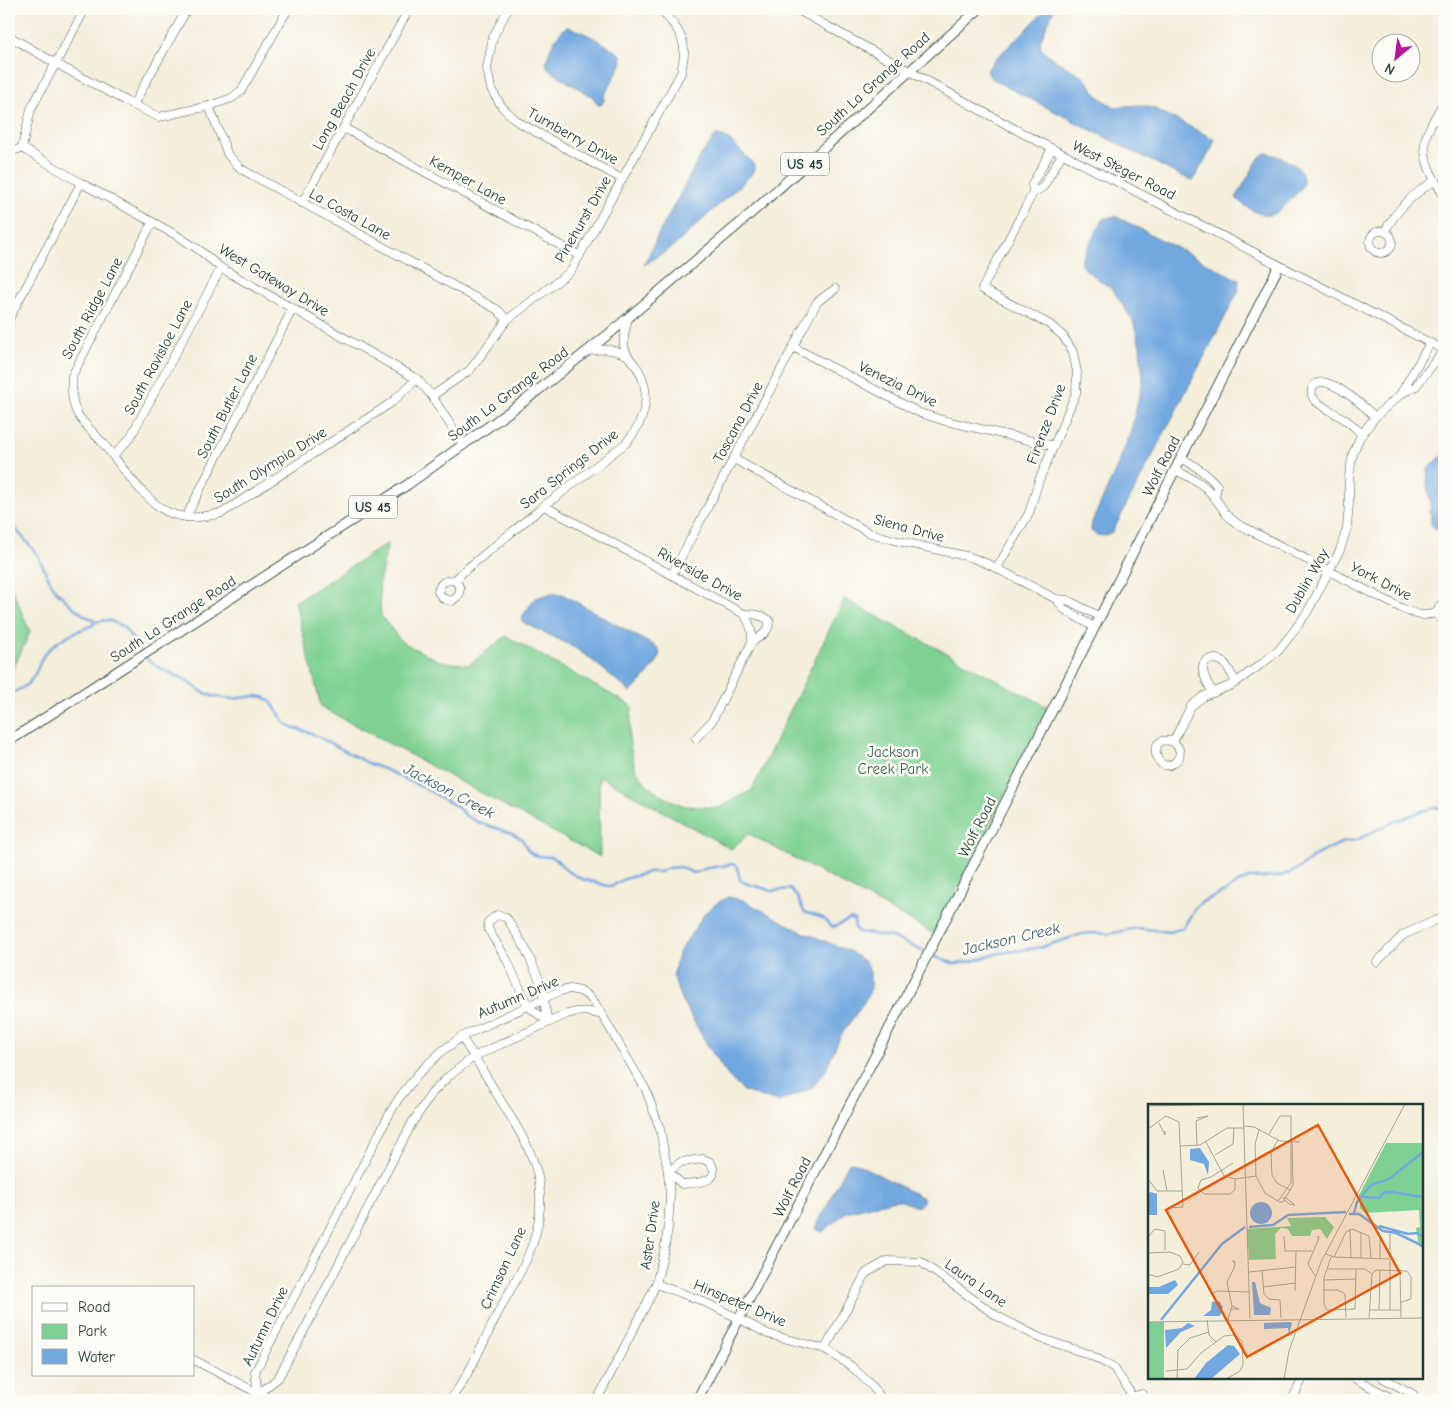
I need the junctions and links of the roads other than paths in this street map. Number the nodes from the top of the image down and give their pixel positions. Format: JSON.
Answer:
{"nodes":[{"id":1,"x":85,"y":9,"type":"edge"},
{"id":2,"x":187,"y":9,"type":"edge"},
{"id":3,"x":288,"y":9,"type":"edge"},
{"id":4,"x":409,"y":9,"type":"edge"},
{"id":5,"x":508,"y":9,"type":"edge"},
{"id":6,"x":659,"y":9,"type":"edge"},
{"id":7,"x":796,"y":9,"type":"edge"},
{"id":8,"x":979,"y":9,"type":"edge"},
{"id":9,"x":9,"y":36,"type":"edge"},
{"id":10,"x":55,"y":63,"type":"junction"},
{"id":11,"x":908,"y":72,"type":"junction"},
{"id":12,"x":1444,"y":101,"type":"edge"},
{"id":13,"x":133,"y":105,"type":"junction"},
{"id":14,"x":210,"y":106,"type":"junction"},
{"id":15,"x":344,"y":128,"type":"junction"},
{"id":16,"x":22,"y":148,"type":"junction"},
{"id":17,"x":1052,"y":149,"type":"junction"},
{"id":18,"x":9,"y":152,"type":"edge"},
{"id":19,"x":1062,"y":154,"type":"junction"},
{"id":20,"x":622,"y":179,"type":"junction"},
{"id":21,"x":1434,"y":181,"type":"junction"},
{"id":22,"x":81,"y":183,"type":"junction"},
{"id":23,"x":1033,"y":193,"type":"junction"},
{"id":24,"x":1444,"y":196,"type":"edge"},
{"id":25,"x":302,"y":203,"type":"junction"},
{"id":26,"x":152,"y":223,"type":"junction"},
{"id":27,"x":1385,"y":231,"type":"dead end"},
{"id":28,"x":580,"y":256,"type":"junction"},
{"id":29,"x":1279,"y":266,"type":"junction"},
{"id":30,"x":222,"y":268,"type":"junction"},
{"id":31,"x":835,"y":289,"type":"dead end"},
{"id":32,"x":293,"y":308,"type":"junction"},
{"id":33,"x":628,"y":318,"type":"junction"},
{"id":34,"x":9,"y":319,"type":"edge"},
{"id":35,"x":507,"y":320,"type":"junction"},
{"id":36,"x":1430,"y":343,"type":"junction"},
{"id":37,"x":793,"y":347,"type":"junction"},
{"id":38,"x":1444,"y":350,"type":"edge"},
{"id":39,"x":588,"y":351,"type":"junction"},
{"id":40,"x":627,"y":355,"type":"junction"},
{"id":41,"x":417,"y":380,"type":"junction"},
{"id":42,"x":1400,"y":394,"type":"junction"},
{"id":43,"x":432,"y":396,"type":"junction"},
{"id":44,"x":1375,"y":417,"type":"junction"},
{"id":45,"x":1362,"y":434,"type":"junction"},
{"id":46,"x":463,"y":445,"type":"junction"},
{"id":47,"x":1054,"y":446,"type":"junction"},
{"id":48,"x":113,"y":456,"type":"junction"},
{"id":49,"x":1181,"y":458,"type":"junction"},
{"id":50,"x":734,"y":459,"type":"junction"},
{"id":51,"x":1174,"y":470,"type":"junction"},
{"id":52,"x":1215,"y":498,"type":"junction"},
{"id":53,"x":544,"y":506,"type":"junction"},
{"id":54,"x":186,"y":517,"type":"junction"},
{"id":55,"x":998,"y":568,"type":"junction"},
{"id":56,"x":1329,"y":571,"type":"junction"},
{"id":57,"x":672,"y":574,"type":"junction"},
{"id":58,"x":455,"y":580,"type":"dead end"},
{"id":59,"x":1056,"y":599,"type":"junction"},
{"id":60,"x":1444,"y":601,"type":"edge"},
{"id":61,"x":1438,"y":612,"type":"junction"},
{"id":62,"x":744,"y":614,"type":"junction"},
{"id":63,"x":1100,"y":616,"type":"junction"},
{"id":64,"x":1444,"y":624,"type":"edge"},
{"id":65,"x":1094,"y":627,"type":"junction"},
{"id":66,"x":752,"y":642,"type":"junction"},
{"id":67,"x":1236,"y":682,"type":"junction"},
{"id":68,"x":1212,"y":693,"type":"junction"},
{"id":69,"x":696,"y":738,"type":"dead end"},
{"id":70,"x":9,"y":741,"type":"edge"},
{"id":71,"x":1173,"y":742,"type":"dead end"},
{"id":72,"x":1444,"y":918,"type":"edge"},
{"id":73,"x":1377,"y":962,"type":"dead end"},
{"id":74,"x":543,"y":998,"type":"junction"},
{"id":75,"x":528,"y":1006,"type":"junction"},
{"id":76,"x":602,"y":1015,"type":"junction"},
{"id":77,"x":548,"y":1022,"type":"junction"},
{"id":78,"x":460,"y":1037,"type":"junction"},
{"id":79,"x":474,"y":1056,"type":"junction"},
{"id":80,"x":668,"y":1172,"type":"junction"},
{"id":81,"x":656,"y":1284,"type":"junction"},
{"id":82,"x":740,"y":1318,"type":"junction"},
{"id":83,"x":825,"y":1349,"type":"junction"},
{"id":84,"x":195,"y":1361,"type":"edge"},
{"id":85,"x":1302,"y":1379,"type":"edge"},
{"id":86,"x":1356,"y":1379,"type":"edge"},
{"id":87,"x":1386,"y":1379,"type":"edge"},
{"id":88,"x":1142,"y":1394,"type":"dead end"},
{"id":89,"x":256,"y":1397,"type":"edge"},
{"id":90,"x":1131,"y":1398,"type":"edge"},
{"id":91,"x":270,"y":1400,"type":"edge"},
{"id":92,"x":450,"y":1400,"type":"edge"},
{"id":93,"x":597,"y":1400,"type":"edge"},
{"id":94,"x":697,"y":1400,"type":"edge"},
{"id":95,"x":882,"y":1400,"type":"edge"},
{"id":96,"x":1292,"y":1400,"type":"edge"},
{"id":97,"x":1395,"y":1400,"type":"edge"},
{"id":98,"x":1417,"y":1400,"type":"edge"}],
"edges":[{"from":1,"to":10,"type":"street"},
{"from":2,"to":13,"type":"street"},
{"from":3,"to":14,"type":"street"},
{"from":4,"to":15,"type":"street","name":"Long Beach Drive"},
{"from":5,"to":20,"type":"street","name":"Turnberry Drive"},
{"from":6,"to":20,"type":"street","name":"Pinehurst Drive"},
{"from":7,"to":11,"type":"street","name":"West Steger Road"},
{"from":8,"to":11,"type":"main road","name":"South La Grange Road","number":"US 45"},
{"from":9,"to":10,"type":"street"},
{"from":10,"to":13,"type":"street"},
{"from":10,"to":16,"type":"street"},
{"from":11,"to":17,"type":"street","name":"West Steger Road"},
{"from":11,"to":33,"type":"main road","name":"South La Grange Road","number":"US 45"},
{"from":12,"to":21,"type":"street"},
{"from":13,"to":14,"type":"street"},
{"from":14,"to":25,"type":"street","name":"La Costa Lane"},
{"from":15,"to":25,"type":"street","name":"Long Beach Drive"},
{"from":15,"to":28,"type":"street","name":"Kemper Lane"},
{"from":16,"to":18,"type":"street"},
{"from":16,"to":22,"type":"street","name":"West Gateway Drive"},
{"from":17,"to":19,"type":"street","name":"West Steger Road"},
{"from":17,"to":23,"type":"street","name":"Firenze Drive"},
{"from":19,"to":23,"type":"street","name":"Firenze Drive"},
{"from":19,"to":29,"type":"street","name":"West Steger Road"},
{"from":20,"to":28,"type":"street","name":"Pinehurst Drive"},
{"from":21,"to":24,"type":"street"},
{"from":21,"to":27,"type":"street"},
{"from":22,"to":26,"type":"street","name":"West Gateway Drive"},
{"from":22,"to":34,"type":"street"},
{"from":23,"to":47,"type":"street","name":"Firenze Drive"},
{"from":25,"to":35,"type":"street","name":"La Costa Lane"},
{"from":26,"to":30,"type":"street","name":"West Gateway Drive"},
{"from":26,"to":48,"type":"street","name":"South Ridge Lane"},
{"from":28,"to":35,"type":"street","name":"Pinehurst Drive"},
{"from":29,"to":36,"type":"street","name":"West Steger Road"},
{"from":29,"to":49,"type":"main road","name":"Wolf Road"},
{"from":30,"to":32,"type":"street","name":"West Gateway Drive"},
{"from":30,"to":48,"type":"street","name":"South Ravisloe Lane"},
{"from":31,"to":37,"type":"street","name":"Toscana Drive"},
{"from":32,"to":41,"type":"street","name":"West Gateway Drive"},
{"from":32,"to":54,"type":"street","name":"South Butler Lane"},
{"from":33,"to":39,"type":"main road","name":"South La Grange Road","number":"US 45"},
{"from":33,"to":40,"type":"street","name":"Sara Springs Drive"},
{"from":35,"to":43,"type":"street","name":"Pinehurst Drive"},
{"from":36,"to":38,"type":"street","name":"West Steger Road"},
{"from":36,"to":42,"type":"street","name":"Dublin Way"},
{"from":37,"to":47,"type":"street","name":"Venezia Drive"},
{"from":37,"to":50,"type":"street","name":"Toscana Drive"},
{"from":38,"to":42,"type":"street","name":"Dublin Way"},
{"from":39,"to":40,"type":"street"},
{"from":39,"to":46,"type":"main road","name":"South La Grange Road","number":"US 45"},
{"from":40,"to":53,"type":"street","name":"Sara Springs Drive"},
{"from":41,"to":43,"type":"street","name":"West Gateway Drive"},
{"from":41,"to":54,"type":"street","name":"South Olympia Drive"},
{"from":42,"to":44,"type":"street","name":"Dublin Way"},
{"from":43,"to":46,"type":"street","name":"West Gateway Drive"},
{"from":44,"to":45,"type":"street","name":"Dublin Way"},
{"from":44,"to":45,"type":"street"},
{"from":45,"to":56,"type":"street","name":"Dublin Way"},
{"from":46,"to":70,"type":"main road","name":"South La Grange Road","number":"US 45"},
{"from":47,"to":55,"type":"street","name":"Firenze Drive"},
{"from":48,"to":54,"type":"street","name":"South Olympia Drive"},
{"from":49,"to":51,"type":"main road","name":"Wolf Road"},
{"from":49,"to":52,"type":"street","name":"York Drive"},
{"from":50,"to":55,"type":"street","name":"Siena Drive"},
{"from":50,"to":57,"type":"street","name":"Toscana Drive"},
{"from":51,"to":52,"type":"street","name":"York Drive"},
{"from":51,"to":63,"type":"main road","name":"Wolf Road"},
{"from":52,"to":56,"type":"street","name":"York Drive"},
{"from":53,"to":57,"type":"street","name":"Riverside Drive"},
{"from":53,"to":58,"type":"street","name":"Sara Springs Drive"},
{"from":55,"to":59,"type":"street","name":"Siena Drive"},
{"from":56,"to":61,"type":"street","name":"York Drive"},
{"from":56,"to":67,"type":"street","name":"Dublin Way"},
{"from":57,"to":62,"type":"street","name":"Riverside Drive"},
{"from":59,"to":63,"type":"street","name":"Siena Drive"},
{"from":59,"to":65,"type":"street","name":"Siena Drive"},
{"from":60,"to":61,"type":"street"},
{"from":61,"to":64,"type":"street"},
{"from":62,"to":66,"type":"street","name":"Riverside Drive"},
{"from":62,"to":66,"type":"street"},
{"from":63,"to":65,"type":"main road","name":"Wolf Road"},
{"from":65,"to":82,"type":"main road","name":"Wolf Road"},
{"from":66,"to":69,"type":"street"},
{"from":67,"to":68,"type":"street","name":"Dublin Way"},
{"from":67,"to":68,"type":"street"},
{"from":68,"to":71,"type":"street","name":"Dublin Way"},
{"from":72,"to":73,"type":"street"},
{"from":74,"to":75,"type":"street","name":"Autumn Drive"},
{"from":74,"to":75,"type":"street"},
{"from":74,"to":76,"type":"street","name":"Autumn Drive"},
{"from":74,"to":77,"type":"street"},
{"from":75,"to":77,"type":"street"},
{"from":75,"to":78,"type":"street","name":"Autumn Drive"},
{"from":76,"to":77,"type":"street","name":"Autumn Drive"},
{"from":76,"to":80,"type":"street","name":"Aster Drive"},
{"from":77,"to":79,"type":"street","name":"Autumn Drive"},
{"from":78,"to":79,"type":"street","name":"Crimson Lane"},
{"from":78,"to":89,"type":"street","name":"Autumn Drive"},
{"from":79,"to":89,"type":"street","name":"Autumn Drive"},
{"from":79,"to":92,"type":"street","name":"Crimson Lane"},
{"from":80,"to":80,"type":"street"},
{"from":80,"to":81,"type":"street","name":"Aster Drive"},
{"from":81,"to":82,"type":"street","name":"Hinspeter Drive"},
{"from":81,"to":93,"type":"street","name":"Aster Drive"},
{"from":82,"to":83,"type":"street","name":"Hinspeter Drive"},
{"from":82,"to":94,"type":"main road","name":"Wolf Road"},
{"from":83,"to":90,"type":"street","name":"Laura Lane"},
{"from":83,"to":95,"type":"street","name":"Hinspeter Drive"},
{"from":84,"to":89,"type":"street"},
{"from":85,"to":96,"type":"street"},
{"from":86,"to":97,"type":"street"},
{"from":87,"to":98,"type":"street"},
{"from":88,"to":90,"type":"street"},
{"from":89,"to":91,"type":"street"}]}
